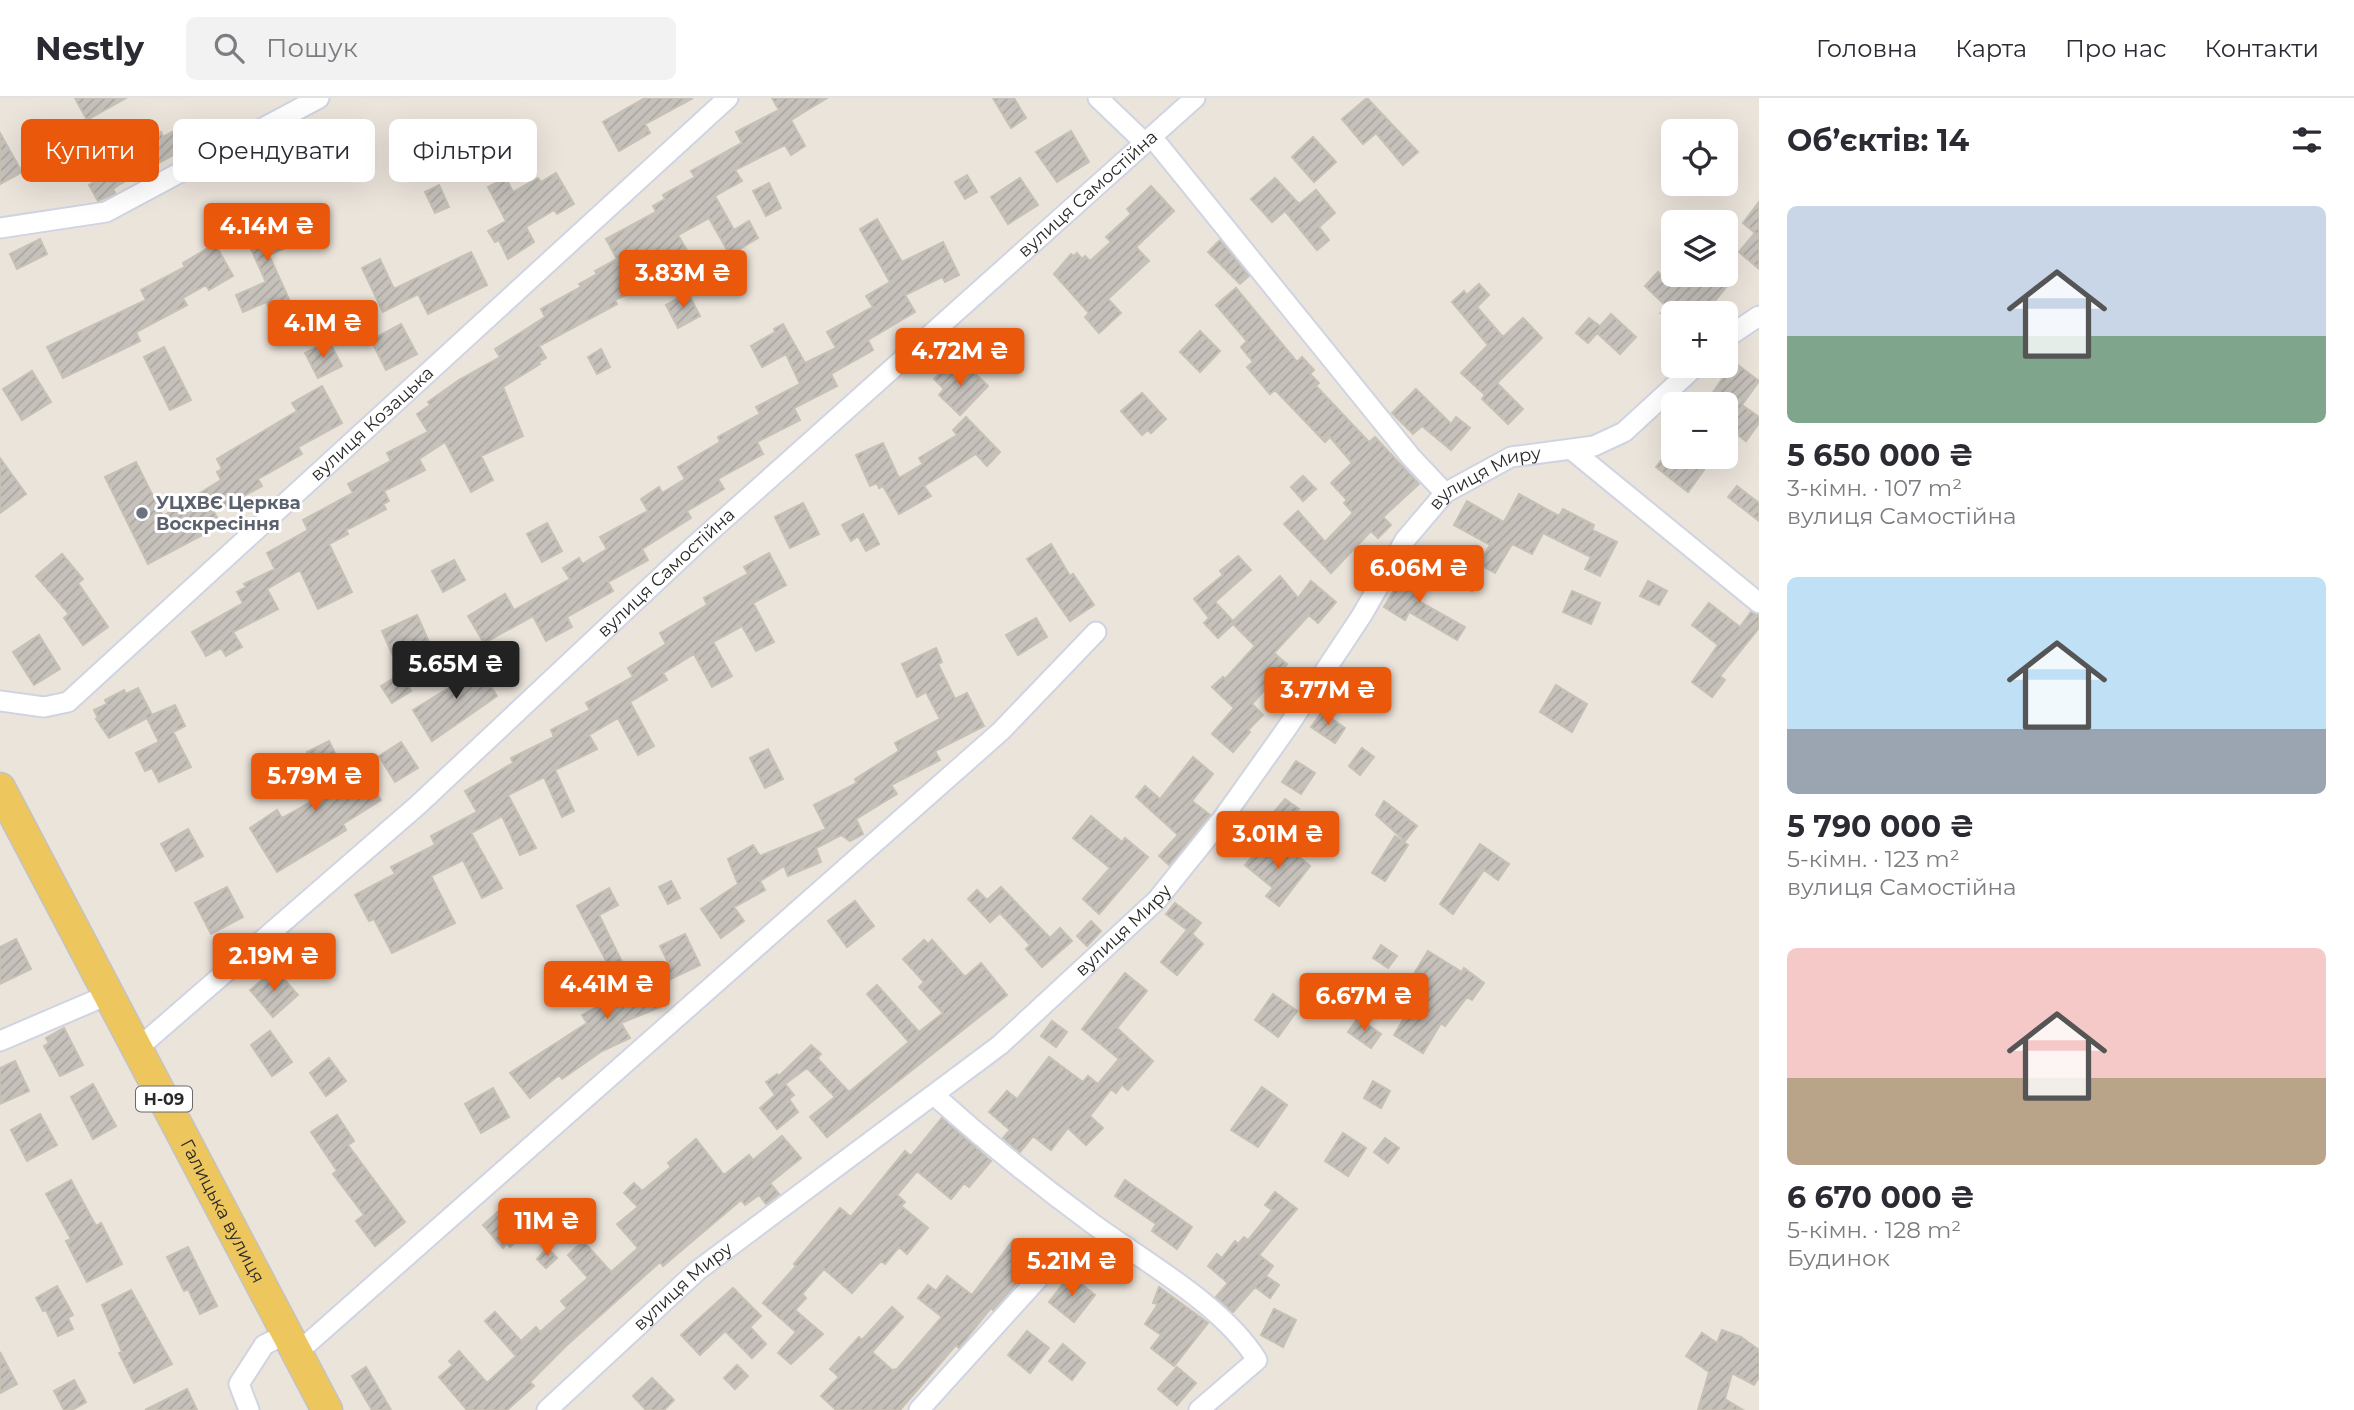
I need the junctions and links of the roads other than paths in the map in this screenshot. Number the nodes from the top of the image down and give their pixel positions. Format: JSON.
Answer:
{"nodes":[{"id":1,"x":319,"y":98,"type":"edge"},
{"id":2,"x":729,"y":98,"type":"edge"},
{"id":3,"x":1098,"y":98,"type":"edge"},
{"id":4,"x":1195,"y":98,"type":"edge"},
{"id":5,"x":1149,"y":140,"type":"junction"},
{"id":6,"x":0,"y":228,"type":"edge"},
{"id":7,"x":1759,"y":316,"type":"edge"},
{"id":8,"x":1738,"y":330,"type":"edge"},
{"id":9,"x":1683,"y":378,"type":"edge"},
{"id":10,"x":1572,"y":450,"type":"junction"},
{"id":11,"x":1445,"y":493,"type":"junction"},
{"id":12,"x":1759,"y":603,"type":"edge"},
{"id":13,"x":1096,"y":632,"type":"dead end"},
{"id":14,"x":0,"y":701,"type":"edge"},
{"id":15,"x":0,"y":788,"type":"edge"},
{"id":16,"x":110,"y":994,"type":"junction"},
{"id":17,"x":0,"y":1041,"type":"edge"},
{"id":18,"x":137,"y":1049,"type":"junction"},
{"id":19,"x":934,"y":1095,"type":"junction"},
{"id":20,"x":1044,"y":1272,"type":"dead end"},
{"id":21,"x":292,"y":1344,"type":"junction"},
{"id":22,"x":249,"y":1410,"type":"edge"},
{"id":23,"x":327,"y":1410,"type":"edge"},
{"id":24,"x":547,"y":1410,"type":"edge"},
{"id":25,"x":919,"y":1410,"type":"edge"},
{"id":26,"x":1199,"y":1410,"type":"edge"}],
"edges":[{"from":1,"to":6,"type":"street"},
{"from":2,"to":14,"type":"street","name":"вулиця Козацька"},
{"from":3,"to":5,"type":"street"},
{"from":4,"to":5,"type":"street","name":"вулиця Самостійна"},
{"from":5,"to":11,"type":"street"},
{"from":5,"to":18,"type":"street","name":"вулиця Самостійна"},
{"from":7,"to":8,"type":"street"},
{"from":9,"to":10,"type":"street","name":"вулиця Миру"},
{"from":10,"to":11,"type":"street","name":"вулиця Миру"},
{"from":10,"to":12,"type":"street"},
{"from":11,"to":19,"type":"street","name":"вулиця Миру"},
{"from":13,"to":21,"type":"street"},
{"from":15,"to":16,"type":"main road","name":"Галицька вулиця","number":"Н-09"},
{"from":16,"to":17,"type":"street"},
{"from":16,"to":18,"type":"main road","name":"Галицька вулиця","number":"Н-09"},
{"from":18,"to":21,"type":"main road","name":"Галицька вулиця","number":"Н-09"},
{"from":19,"to":24,"type":"street","name":"вулиця Миру"},
{"from":19,"to":26,"type":"street"},
{"from":20,"to":25,"type":"street"},
{"from":21,"to":22,"type":"street"},
{"from":21,"to":23,"type":"main road","name":"Галицька вулиця","number":"Н-09"}]}
